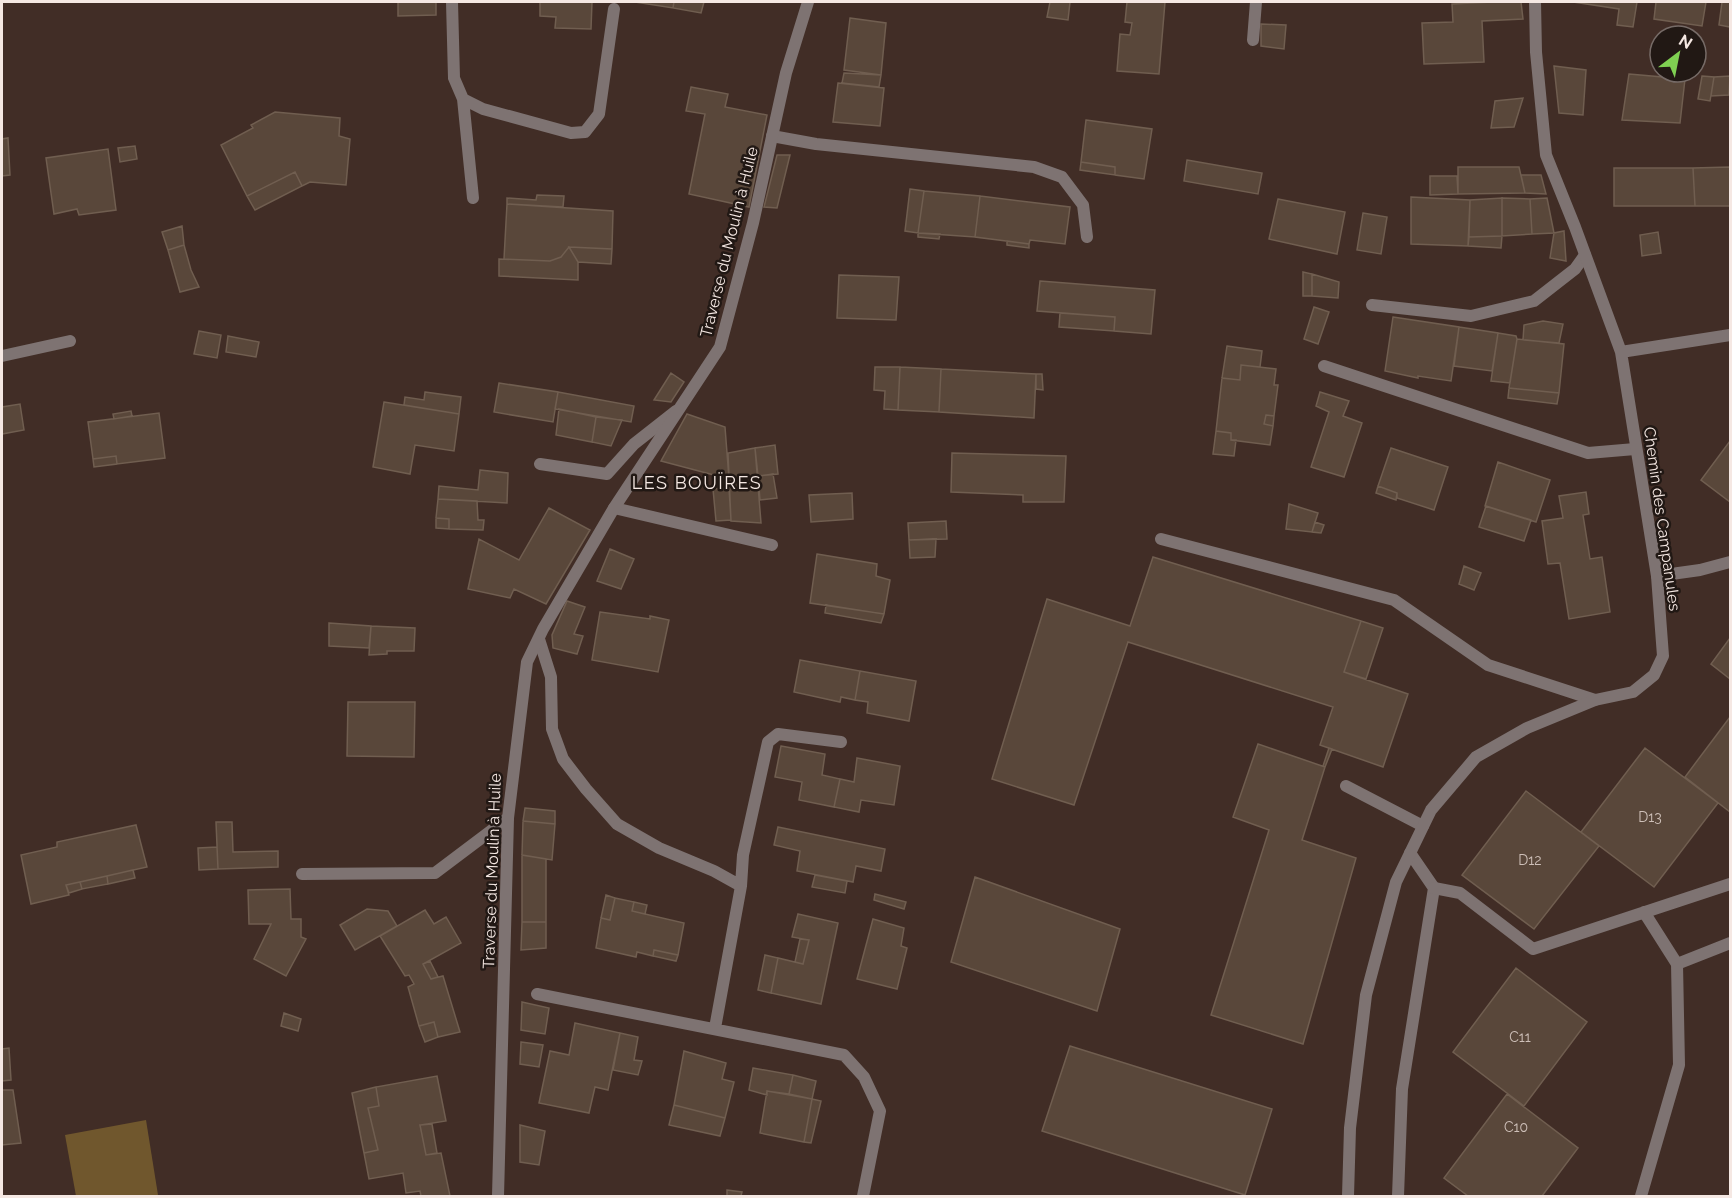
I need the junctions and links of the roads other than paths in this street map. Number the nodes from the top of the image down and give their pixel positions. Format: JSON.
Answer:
{"nodes":[{"id":1,"x":452,"y":2,"type":"edge"},
{"id":2,"x":808,"y":2,"type":"edge"},
{"id":3,"x":1256,"y":2,"type":"edge"},
{"id":4,"x":1535,"y":2,"type":"edge"},
{"id":5,"x":615,"y":9,"type":"dead end"},
{"id":6,"x":1253,"y":40,"type":"dead end"},
{"id":7,"x":463,"y":99,"type":"junction"},
{"id":8,"x":772,"y":136,"type":"junction"},
{"id":9,"x":473,"y":198,"type":"dead end"},
{"id":10,"x":1087,"y":237,"type":"dead end"},
{"id":11,"x":1585,"y":255,"type":"junction"},
{"id":12,"x":1372,"y":305,"type":"dead end"},
{"id":13,"x":1731,"y":334,"type":"edge"},
{"id":14,"x":70,"y":341,"type":"dead end"},
{"id":15,"x":1621,"y":352,"type":"junction"},
{"id":16,"x":2,"y":356,"type":"edge"},
{"id":17,"x":1324,"y":366,"type":"dead end"},
{"id":18,"x":679,"y":410,"type":"junction"},
{"id":19,"x":1635,"y":449,"type":"junction"},
{"id":20,"x":540,"y":464,"type":"dead end"},
{"id":21,"x":614,"y":508,"type":"junction"},
{"id":22,"x":1161,"y":539,"type":"dead end"},
{"id":23,"x":772,"y":545,"type":"dead end"},
{"id":24,"x":1731,"y":562,"type":"edge"},
{"id":25,"x":1657,"y":576,"type":"junction"},
{"id":26,"x":538,"y":639,"type":"junction"},
{"id":27,"x":1595,"y":700,"type":"junction"},
{"id":28,"x":841,"y":742,"type":"dead end"},
{"id":29,"x":1346,"y":786,"type":"dead end"},
{"id":30,"x":508,"y":818,"type":"junction"},
{"id":31,"x":1423,"y":826,"type":"junction"},
{"id":32,"x":1410,"y":853,"type":"junction"},
{"id":33,"x":302,"y":874,"type":"dead end"},
{"id":34,"x":1731,"y":884,"type":"edge"},
{"id":35,"x":741,"y":886,"type":"junction"},
{"id":36,"x":1434,"y":888,"type":"junction"},
{"id":37,"x":1644,"y":912,"type":"junction"},
{"id":38,"x":1731,"y":943,"type":"edge"},
{"id":39,"x":1677,"y":964,"type":"junction"},
{"id":40,"x":537,"y":994,"type":"dead end"},
{"id":41,"x":715,"y":1028,"type":"junction"},
{"id":42,"x":498,"y":1197,"type":"edge"},
{"id":43,"x":863,"y":1197,"type":"edge"},
{"id":44,"x":1348,"y":1197,"type":"edge"},
{"id":45,"x":1398,"y":1197,"type":"edge"},
{"id":46,"x":1641,"y":1197,"type":"edge"}],
"edges":[{"from":1,"to":7,"type":"street"},
{"from":2,"to":8,"type":"street","name":"Traverse du Moulin à Huile"},
{"from":3,"to":6,"type":"street"},
{"from":4,"to":11,"type":"street","name":"Chemin des Campanules"},
{"from":5,"to":7,"type":"street"},
{"from":7,"to":9,"type":"street"},
{"from":8,"to":10,"type":"street"},
{"from":8,"to":18,"type":"street","name":"Traverse du Moulin à Huile"},
{"from":11,"to":12,"type":"street"},
{"from":11,"to":15,"type":"street","name":"Chemin des Campanules"},
{"from":13,"to":15,"type":"street"},
{"from":14,"to":16,"type":"street"},
{"from":15,"to":19,"type":"street","name":"Chemin des Campanules"},
{"from":17,"to":19,"type":"street"},
{"from":18,"to":20,"type":"street"},
{"from":18,"to":21,"type":"street","name":"Traverse du Moulin à Huile"},
{"from":19,"to":25,"type":"street","name":"Chemin des Campanules"},
{"from":21,"to":23,"type":"street"},
{"from":21,"to":26,"type":"street","name":"Traverse du Moulin à Huile"},
{"from":22,"to":27,"type":"street"},
{"from":24,"to":25,"type":"street"},
{"from":25,"to":27,"type":"street","name":"Chemin des Campanules"},
{"from":26,"to":30,"type":"street","name":"Traverse du Moulin à Huile"},
{"from":26,"to":35,"type":"street"},
{"from":27,"to":31,"type":"street","name":"Chemin des Campanules"},
{"from":28,"to":35,"type":"street"},
{"from":29,"to":31,"type":"street"},
{"from":30,"to":33,"type":"street"},
{"from":30,"to":42,"type":"street","name":"Traverse du Moulin à Huile"},
{"from":31,"to":32,"type":"street","name":"Chemin des Campanules"},
{"from":32,"to":36,"type":"street"},
{"from":32,"to":44,"type":"street","name":"Chemin des Campanules"},
{"from":34,"to":37,"type":"street"},
{"from":35,"to":41,"type":"street"},
{"from":36,"to":37,"type":"street"},
{"from":36,"to":45,"type":"street"},
{"from":37,"to":39,"type":"street"},
{"from":38,"to":39,"type":"street"},
{"from":39,"to":46,"type":"street"},
{"from":40,"to":41,"type":"street"},
{"from":41,"to":43,"type":"street"}]}
